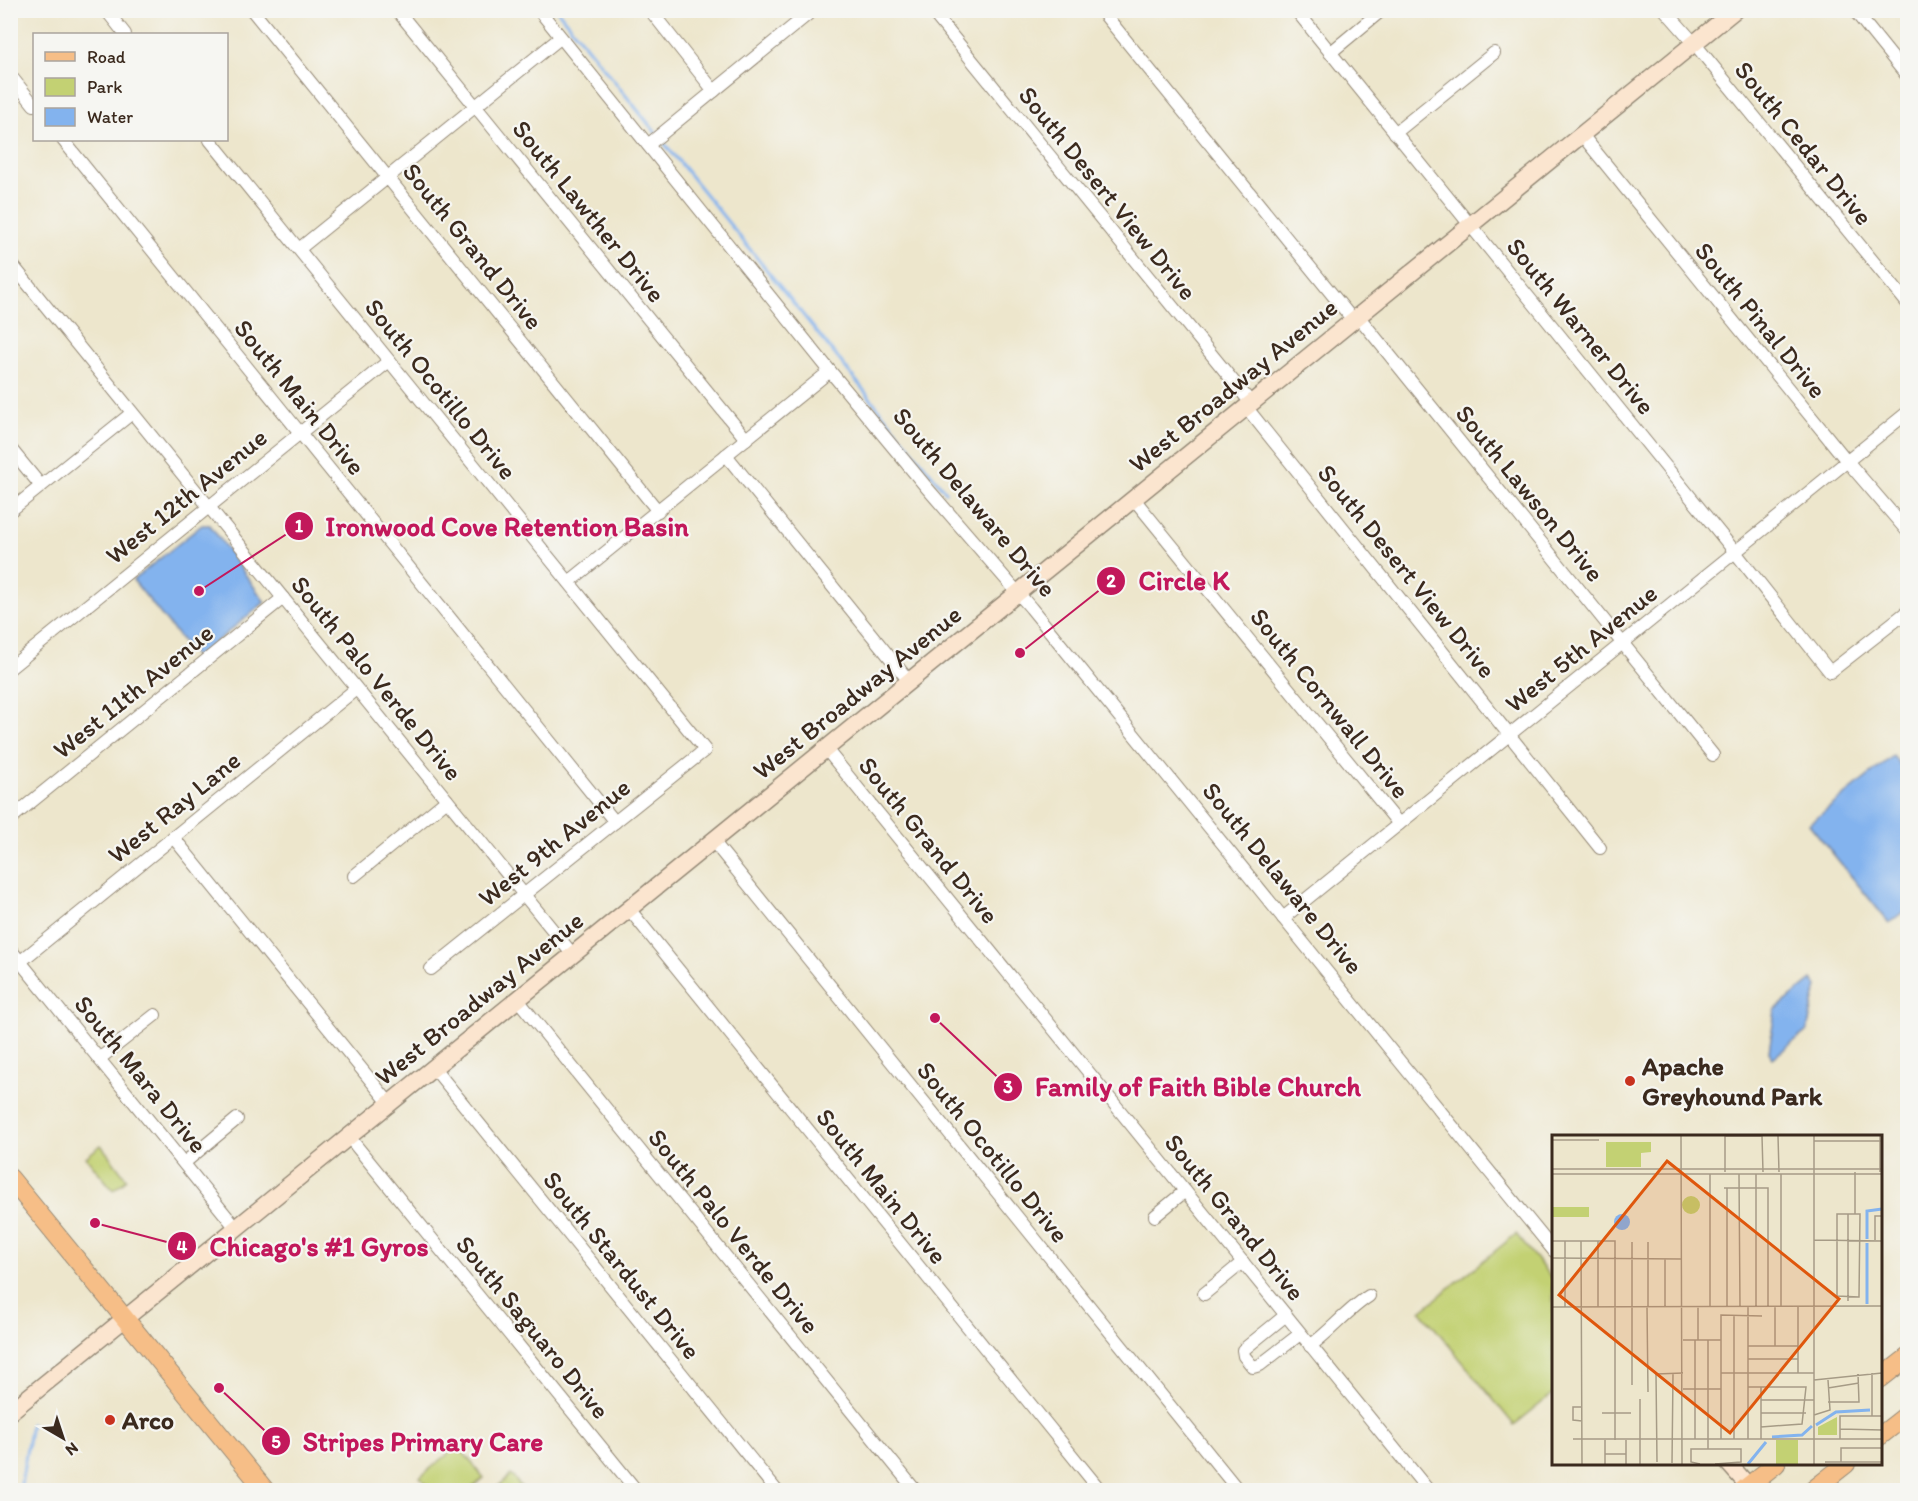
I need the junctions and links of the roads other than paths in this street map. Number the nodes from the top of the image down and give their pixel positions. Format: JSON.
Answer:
{"nodes":[{"id":1,"x":106,"y":10,"type":"edge"},
{"id":2,"x":252,"y":10,"type":"edge"},
{"id":3,"x":397,"y":10,"type":"edge"},
{"id":4,"x":538,"y":10,"type":"edge"},
{"id":5,"x":650,"y":10,"type":"edge"},
{"id":6,"x":813,"y":10,"type":"edge"},
{"id":7,"x":931,"y":10,"type":"edge"},
{"id":8,"x":1101,"y":10,"type":"edge"},
{"id":9,"x":1296,"y":10,"type":"edge"},
{"id":10,"x":1382,"y":10,"type":"edge"},
{"id":11,"x":1665,"y":10,"type":"edge"},
{"id":12,"x":1735,"y":10,"type":"edge"},
{"id":13,"x":1854,"y":10,"type":"edge"},
{"id":14,"x":124,"y":33,"type":"edge"},
{"id":15,"x":561,"y":38,"type":"junction"},
{"id":16,"x":1694,"y":43,"type":"junction"},
{"id":17,"x":1330,"y":53,"type":"junction"},
{"id":18,"x":1494,"y":53,"type":"dead end"},
{"id":19,"x":10,"y":75,"type":"edge"},
{"id":20,"x":1908,"y":77,"type":"edge"},
{"id":21,"x":714,"y":91,"type":"junction"},
{"id":22,"x":33,"y":104,"type":"edge"},
{"id":23,"x":475,"y":107,"type":"junction"},
{"id":24,"x":1395,"y":133,"type":"junction"},
{"id":25,"x":1582,"y":135,"type":"junction"},
{"id":26,"x":656,"y":139,"type":"junction"},
{"id":27,"x":64,"y":141,"type":"edge"},
{"id":28,"x":211,"y":141,"type":"edge"},
{"id":29,"x":388,"y":178,"type":"junction"},
{"id":30,"x":1471,"y":226,"type":"junction"},
{"id":31,"x":299,"y":249,"type":"junction"},
{"id":32,"x":10,"y":262,"type":"edge"},
{"id":33,"x":1908,"y":304,"type":"edge"},
{"id":34,"x":1355,"y":318,"type":"junction"},
{"id":35,"x":389,"y":360,"type":"junction"},
{"id":36,"x":830,"y":371,"type":"junction"},
{"id":37,"x":1248,"y":405,"type":"junction"},
{"id":38,"x":132,"y":412,"type":"junction"},
{"id":39,"x":1908,"y":412,"type":"edge"},
{"id":40,"x":300,"y":433,"type":"junction"},
{"id":41,"x":746,"y":439,"type":"junction"},
{"id":42,"x":10,"y":448,"type":"edge"},
{"id":43,"x":726,"y":455,"type":"junction"},
{"id":44,"x":1847,"y":460,"type":"junction"},
{"id":45,"x":41,"y":486,"type":"junction"},
{"id":46,"x":1134,"y":499,"type":"junction"},
{"id":47,"x":209,"y":507,"type":"junction"},
{"id":48,"x":10,"y":511,"type":"edge"},
{"id":49,"x":658,"y":511,"type":"junction"},
{"id":50,"x":1908,"y":532,"type":"edge"},
{"id":51,"x":1735,"y":552,"type":"junction"},
{"id":52,"x":569,"y":582,"type":"junction"},
{"id":53,"x":1018,"y":592,"type":"junction"},
{"id":54,"x":283,"y":598,"type":"junction"},
{"id":55,"x":1908,"y":611,"type":"edge"},
{"id":56,"x":1623,"y":643,"type":"junction"},
{"id":57,"x":10,"y":668,"type":"edge"},
{"id":58,"x":909,"y":681,"type":"junction"},
{"id":59,"x":356,"y":689,"type":"junction"},
{"id":60,"x":1510,"y":734,"type":"junction"},
{"id":61,"x":826,"y":749,"type":"junction"},
{"id":62,"x":705,"y":750,"type":"joint"},
{"id":63,"x":1713,"y":755,"type":"dead end"},
{"id":64,"x":447,"y":800,"type":"junction"},
{"id":65,"x":10,"y":819,"type":"edge"},
{"id":66,"x":615,"y":822,"type":"junction"},
{"id":67,"x":1399,"y":824,"type":"junction"},
{"id":68,"x":173,"y":837,"type":"junction"},
{"id":69,"x":713,"y":841,"type":"junction"},
{"id":70,"x":1600,"y":848,"type":"dead end"},
{"id":71,"x":354,"y":876,"type":"dead end"},
{"id":72,"x":524,"y":895,"type":"junction"},
{"id":73,"x":629,"y":909,"type":"junction"},
{"id":74,"x":1283,"y":918,"type":"junction"},
{"id":75,"x":10,"y":949,"type":"edge"},
{"id":76,"x":573,"y":955,"type":"junction"},
{"id":77,"x":21,"y":961,"type":"junction"},
{"id":78,"x":431,"y":969,"type":"dead end"},
{"id":79,"x":518,"y":1000,"type":"junction"},
{"id":80,"x":156,"y":1015,"type":"dead end"},
{"id":81,"x":99,"y":1059,"type":"junction"},
{"id":82,"x":434,"y":1068,"type":"junction"},
{"id":83,"x":390,"y":1104,"type":"junction"},
{"id":84,"x":237,"y":1119,"type":"dead end"},
{"id":85,"x":349,"y":1137,"type":"junction"},
{"id":86,"x":184,"y":1163,"type":"junction"},
{"id":87,"x":10,"y":1178,"type":"edge"},
{"id":88,"x":1185,"y":1191,"type":"junction"},
{"id":89,"x":1155,"y":1216,"type":"dead end"},
{"id":90,"x":236,"y":1228,"type":"junction"},
{"id":91,"x":1552,"y":1249,"type":"edge"},
{"id":92,"x":1243,"y":1263,"type":"junction"},
{"id":93,"x":1204,"y":1294,"type":"dead end"},
{"id":94,"x":1369,"y":1296,"type":"dead end"},
{"id":95,"x":1286,"y":1315,"type":"junction"},
{"id":96,"x":125,"y":1319,"type":"junction"},
{"id":97,"x":1300,"y":1334,"type":"junction"},
{"id":98,"x":1310,"y":1346,"type":"junction"},
{"id":99,"x":1908,"y":1357,"type":"edge"},
{"id":100,"x":1882,"y":1377,"type":"edge"},
{"id":101,"x":10,"y":1412,"type":"edge"},
{"id":102,"x":1908,"y":1414,"type":"edge"},
{"id":103,"x":1882,"y":1435,"type":"edge"},
{"id":104,"x":1730,"y":1465,"type":"edge"},
{"id":105,"x":1775,"y":1465,"type":"edge"},
{"id":106,"x":1845,"y":1465,"type":"edge"},
{"id":107,"x":1748,"y":1489,"type":"edge"},
{"id":108,"x":265,"y":1491,"type":"edge"},
{"id":109,"x":636,"y":1491,"type":"edge"},
{"id":110,"x":776,"y":1491,"type":"edge"},
{"id":111,"x":915,"y":1491,"type":"edge"},
{"id":112,"x":1100,"y":1491,"type":"edge"},
{"id":113,"x":1238,"y":1491,"type":"edge"},
{"id":114,"x":1428,"y":1491,"type":"edge"},
{"id":115,"x":1813,"y":1491,"type":"edge"}],
"edges":[{"from":1,"to":14,"type":"street"},
{"from":2,"to":29,"type":"street","name":"South Grand Drive"},
{"from":3,"to":23,"type":"street","name":"South Lawther Drive"},
{"from":4,"to":15,"type":"street","name":"South Delaware Drive"},
{"from":5,"to":21,"type":"street"},
{"from":6,"to":21,"type":"street"},
{"from":7,"to":37,"type":"street","name":"South Desert View Drive"},
{"from":8,"to":34,"type":"street","name":"South Lawson Drive"},
{"from":9,"to":17,"type":"street","name":"South Warner Drive"},
{"from":10,"to":17,"type":"street"},
{"from":11,"to":16,"type":"street","name":"South Cedar Drive"},
{"from":12,"to":16,"type":"main road","name":"West Broadway Avenue"},
{"from":13,"to":20,"type":"street"},
{"from":15,"to":23,"type":"street"},
{"from":15,"to":26,"type":"street","name":"South Delaware Drive"},
{"from":16,"to":25,"type":"main road","name":"West Broadway Avenue"},
{"from":16,"to":33,"type":"street","name":"South Cedar Drive"},
{"from":17,"to":24,"type":"street","name":"South Warner Drive"},
{"from":18,"to":24,"type":"street"},
{"from":19,"to":22,"type":"street"},
{"from":21,"to":26,"type":"street"},
{"from":23,"to":29,"type":"street"},
{"from":23,"to":41,"type":"street","name":"South Lawther Drive"},
{"from":24,"to":30,"type":"street","name":"South Warner Drive"},
{"from":25,"to":30,"type":"main road","name":"West Broadway Avenue"},
{"from":25,"to":44,"type":"street","name":"South Pinal Drive"},
{"from":26,"to":36,"type":"street","name":"South Delaware Drive"},
{"from":27,"to":40,"type":"street","name":"South Main Drive"},
{"from":28,"to":31,"type":"street","name":"South Ocotillo Drive"},
{"from":29,"to":31,"type":"street"},
{"from":29,"to":49,"type":"street","name":"South Grand Drive"},
{"from":30,"to":34,"type":"main road","name":"West Broadway Avenue"},
{"from":30,"to":51,"type":"street","name":"South Warner Drive"},
{"from":31,"to":35,"type":"street","name":"South Ocotillo Drive"},
{"from":32,"to":38,"type":"street","name":"South Palo Verde Drive"},
{"from":34,"to":37,"type":"main road","name":"West Broadway Avenue"},
{"from":34,"to":56,"type":"street","name":"South Lawson Drive"},
{"from":35,"to":40,"type":"street","name":"West 12th Avenue"},
{"from":35,"to":52,"type":"street","name":"South Ocotillo Drive"},
{"from":36,"to":41,"type":"street"},
{"from":36,"to":53,"type":"street","name":"South Delaware Drive"},
{"from":37,"to":46,"type":"main road","name":"West Broadway Avenue"},
{"from":37,"to":60,"type":"street","name":"South Desert View Drive"},
{"from":38,"to":45,"type":"street"},
{"from":38,"to":47,"type":"street","name":"South Palo Verde Drive"},
{"from":39,"to":44,"type":"street","name":"West 5th Avenue"},
{"from":40,"to":47,"type":"street","name":"West 12th Avenue"},
{"from":40,"to":66,"type":"street","name":"South Main Drive"},
{"from":41,"to":43,"type":"street"},
{"from":42,"to":45,"type":"street"},
{"from":43,"to":49,"type":"street"},
{"from":43,"to":58,"type":"street"},
{"from":44,"to":50,"type":"street","name":"South Pinal Drive"},
{"from":44,"to":51,"type":"street","name":"West 5th Avenue"},
{"from":45,"to":48,"type":"street"},
{"from":46,"to":53,"type":"main road","name":"West Broadway Avenue"},
{"from":46,"to":67,"type":"street","name":"South Cornwall Drive"},
{"from":47,"to":54,"type":"street","name":"South Palo Verde Drive"},
{"from":47,"to":57,"type":"street","name":"West 12th Avenue"},
{"from":49,"to":52,"type":"street"},
{"from":51,"to":55,"type":"street","name":"South Warner Drive"},
{"from":51,"to":56,"type":"street","name":"West 5th Avenue"},
{"from":52,"to":62,"type":"street","name":"South Ocotillo Drive"},
{"from":53,"to":58,"type":"main road","name":"West Broadway Avenue"},
{"from":53,"to":74,"type":"street","name":"South Delaware Drive"},
{"from":54,"to":59,"type":"street","name":"South Palo Verde Drive"},
{"from":54,"to":65,"type":"street","name":"West 11th Avenue"},
{"from":56,"to":60,"type":"street","name":"West 5th Avenue"},
{"from":56,"to":63,"type":"street","name":"South Lawson Drive"},
{"from":58,"to":61,"type":"main road","name":"West Broadway Avenue"},
{"from":59,"to":64,"type":"street","name":"South Palo Verde Drive"},
{"from":59,"to":68,"type":"street","name":"West Ray Lane"},
{"from":60,"to":67,"type":"street","name":"West 5th Avenue"},
{"from":60,"to":70,"type":"street","name":"South Desert View Drive"},
{"from":61,"to":69,"type":"main road","name":"West Broadway Avenue"},
{"from":61,"to":88,"type":"street","name":"South Grand Drive"},
{"from":62,"to":66,"type":"street","name":"West 9th Avenue"},
{"from":64,"to":71,"type":"street"},
{"from":64,"to":72,"type":"street","name":"South Palo Verde Drive"},
{"from":66,"to":72,"type":"street","name":"West 9th Avenue"},
{"from":67,"to":74,"type":"street","name":"West 5th Avenue"},
{"from":68,"to":77,"type":"street","name":"West Ray Lane"},
{"from":68,"to":83,"type":"street"},
{"from":69,"to":73,"type":"main road","name":"West Broadway Avenue"},
{"from":69,"to":113,"type":"street","name":"South Ocotillo Drive"},
{"from":72,"to":76,"type":"street","name":"South Palo Verde Drive"},
{"from":72,"to":78,"type":"street","name":"West 9th Avenue"},
{"from":73,"to":76,"type":"main road","name":"West Broadway Avenue"},
{"from":73,"to":112,"type":"street","name":"South Main Drive"},
{"from":74,"to":91,"type":"street","name":"South Delaware Drive"},
{"from":75,"to":77,"type":"street","name":"South Mara Drive"},
{"from":76,"to":79,"type":"main road","name":"West Broadway Avenue"},
{"from":77,"to":81,"type":"street","name":"South Mara Drive"},
{"from":79,"to":82,"type":"main road","name":"West Broadway Avenue"},
{"from":79,"to":111,"type":"street","name":"South Palo Verde Drive"},
{"from":80,"to":81,"type":"street"},
{"from":81,"to":86,"type":"street","name":"South Mara Drive"},
{"from":82,"to":83,"type":"main road","name":"West Broadway Avenue"},
{"from":82,"to":110,"type":"street","name":"South Stardust Drive"},
{"from":83,"to":85,"type":"main road","name":"West Broadway Avenue"},
{"from":84,"to":86,"type":"street"},
{"from":85,"to":90,"type":"main road","name":"West Broadway Avenue"},
{"from":85,"to":109,"type":"street","name":"South Saguaro Drive"},
{"from":86,"to":90,"type":"street","name":"South Mara Drive"},
{"from":87,"to":96,"type":"main road"},
{"from":88,"to":89,"type":"street"},
{"from":88,"to":92,"type":"street","name":"South Grand Drive"},
{"from":90,"to":96,"type":"main road","name":"West Broadway Avenue"},
{"from":92,"to":93,"type":"street"},
{"from":92,"to":95,"type":"street","name":"South Grand Drive"},
{"from":94,"to":98,"type":"street"},
{"from":95,"to":97,"type":"street","name":"South Grand Drive"},
{"from":95,"to":97,"type":"street"},
{"from":96,"to":101,"type":"main road","name":"West Broadway Avenue"},
{"from":96,"to":108,"type":"main road"},
{"from":97,"to":98,"type":"street","name":"South Grand Drive"},
{"from":98,"to":114,"type":"street","name":"South Grand Drive"},
{"from":99,"to":100,"type":"main road"},
{"from":102,"to":103,"type":"main road"},
{"from":104,"to":107,"type":"main road"},
{"from":105,"to":107,"type":"main road"},
{"from":106,"to":115,"type":"main road"}]}
